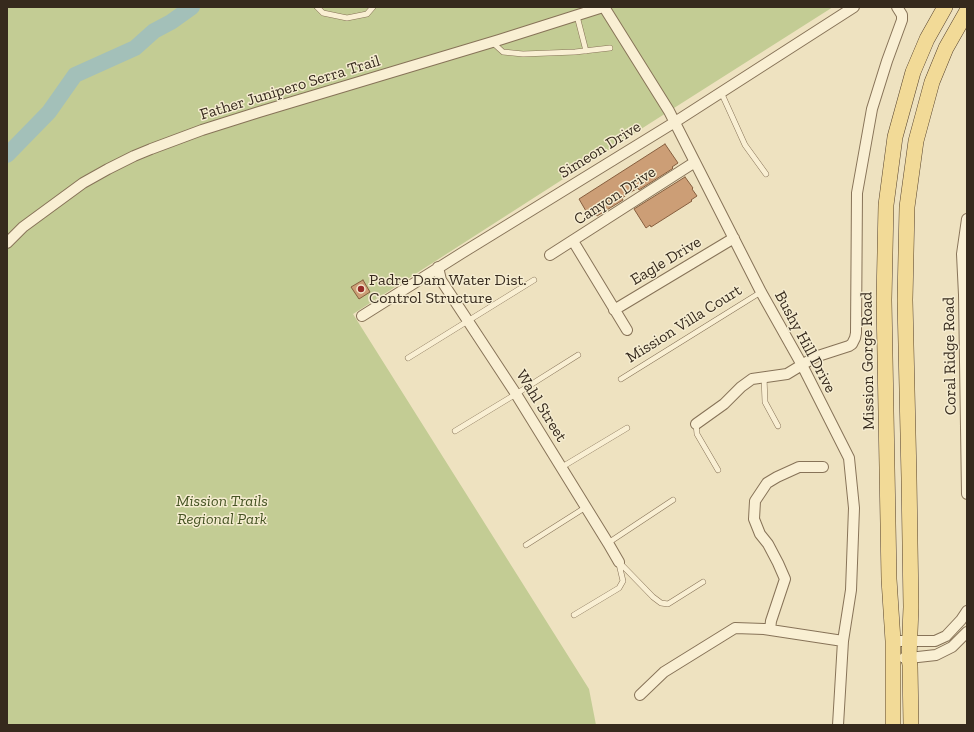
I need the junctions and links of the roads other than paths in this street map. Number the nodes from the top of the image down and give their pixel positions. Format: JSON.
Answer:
{"nodes":[{"id":1,"x":317,"y":7,"type":"edge"},
{"id":2,"x":373,"y":7,"type":"edge"},
{"id":3,"x":604,"y":7,"type":"edge"},
{"id":4,"x":854,"y":7,"type":"edge"},
{"id":5,"x":897,"y":7,"type":"edge"},
{"id":6,"x":945,"y":7,"type":"edge"},
{"id":7,"x":967,"y":11,"type":"edge"},
{"id":8,"x":937,"y":14,"type":"edge"},
{"id":9,"x":577,"y":16,"type":"junction"},
{"id":10,"x":492,"y":42,"type":"junction"},
{"id":11,"x":610,"y":48,"type":"dead end"},
{"id":12,"x":586,"y":51,"type":"junction"},
{"id":13,"x":721,"y":92,"type":"junction"},
{"id":14,"x":675,"y":122,"type":"junction"},
{"id":15,"x":695,"y":162,"type":"junction"},
{"id":16,"x":766,"y":174,"type":"dead end"},
{"id":17,"x":967,"y":220,"type":"edge"},
{"id":18,"x":734,"y":238,"type":"junction"},
{"id":19,"x":572,"y":241,"type":"junction"},
{"id":20,"x":7,"y":242,"type":"edge"},
{"id":21,"x":550,"y":255,"type":"dead end"},
{"id":22,"x":438,"y":267,"type":"junction"},
{"id":23,"x":534,"y":280,"type":"dead end"},
{"id":24,"x":761,"y":292,"type":"junction"},
{"id":25,"x":966,"y":295,"type":"edge"},
{"id":26,"x":614,"y":310,"type":"junction"},
{"id":27,"x":362,"y":316,"type":"dead end"},
{"id":28,"x":468,"y":321,"type":"junction"},
{"id":29,"x":627,"y":330,"type":"dead end"},
{"id":30,"x":578,"y":355,"type":"dead end"},
{"id":31,"x":408,"y":358,"type":"dead end"},
{"id":32,"x":802,"y":365,"type":"junction"},
{"id":33,"x":764,"y":377,"type":"junction"},
{"id":34,"x":621,"y":379,"type":"dead end"},
{"id":35,"x":516,"y":394,"type":"junction"},
{"id":36,"x":696,"y":424,"type":"joint"},
{"id":37,"x":778,"y":426,"type":"dead end"},
{"id":38,"x":627,"y":428,"type":"dead end"},
{"id":39,"x":455,"y":431,"type":"dead end"},
{"id":40,"x":823,"y":467,"type":"dead end"},
{"id":41,"x":562,"y":468,"type":"junction"},
{"id":42,"x":718,"y":470,"type":"dead end"},
{"id":43,"x":967,"y":494,"type":"edge"},
{"id":44,"x":673,"y":500,"type":"dead end"},
{"id":45,"x":586,"y":507,"type":"junction"},
{"id":46,"x":608,"y":543,"type":"junction"},
{"id":47,"x":526,"y":545,"type":"dead end"},
{"id":48,"x":619,"y":562,"type":"junction"},
{"id":49,"x":703,"y":582,"type":"dead end"},
{"id":50,"x":967,"y":611,"type":"edge"},
{"id":51,"x":574,"y":615,"type":"dead end"},
{"id":52,"x":770,"y":630,"type":"junction"},
{"id":53,"x":967,"y":632,"type":"edge"},
{"id":54,"x":946,"y":636,"type":"junction"},
{"id":55,"x":843,"y":641,"type":"junction"},
{"id":56,"x":893,"y":641,"type":"junction"},
{"id":57,"x":909,"y":641,"type":"junction"},
{"id":58,"x":952,"y":648,"type":"junction"},
{"id":59,"x":892,"y":657,"type":"junction"},
{"id":60,"x":909,"y":658,"type":"junction"},
{"id":61,"x":640,"y":695,"type":"dead end"},
{"id":62,"x":838,"y":725,"type":"edge"},
{"id":63,"x":894,"y":725,"type":"edge"},
{"id":64,"x":911,"y":725,"type":"edge"}],
"edges":[{"from":1,"to":2,"type":"lane"},
{"from":3,"to":9,"type":"street","name":"Father Junipero Serra Trail"},
{"from":3,"to":14,"type":"street","name":"Bushy Hill Drive"},
{"from":4,"to":13,"type":"street","name":"Simeon Drive"},
{"from":5,"to":32,"type":"street"},
{"from":6,"to":8,"type":"main road","name":"Mission Gorge Road"},
{"from":7,"to":57,"type":"main road"},
{"from":8,"to":56,"type":"main road","name":"Mission Gorge Road"},
{"from":9,"to":10,"type":"street","name":"Father Junipero Serra Trail"},
{"from":9,"to":12,"type":"lane"},
{"from":10,"to":12,"type":"lane"},
{"from":10,"to":20,"type":"street","name":"Father Junipero Serra Trail"},
{"from":11,"to":12,"type":"lane"},
{"from":13,"to":14,"type":"street","name":"Simeon Drive"},
{"from":13,"to":16,"type":"lane"},
{"from":14,"to":15,"type":"street","name":"Bushy Hill Drive"},
{"from":14,"to":22,"type":"street","name":"Simeon Drive"},
{"from":15,"to":18,"type":"street","name":"Bushy Hill Drive"},
{"from":15,"to":19,"type":"street","name":"Canyon Drive"},
{"from":17,"to":25,"type":"street","name":"Coral Ridge Road"},
{"from":18,"to":24,"type":"street","name":"Bushy Hill Drive"},
{"from":18,"to":26,"type":"street","name":"Eagle Drive"},
{"from":19,"to":21,"type":"street","name":"Canyon Drive"},
{"from":19,"to":26,"type":"street"},
{"from":22,"to":27,"type":"street","name":"Simeon Drive"},
{"from":22,"to":28,"type":"street","name":"Wahl Street"},
{"from":23,"to":28,"type":"lane"},
{"from":24,"to":32,"type":"street","name":"Bushy Hill Drive"},
{"from":24,"to":34,"type":"lane","name":"Mission Villa Court"},
{"from":25,"to":43,"type":"street","name":"Coral Ridge Road"},
{"from":26,"to":29,"type":"street"},
{"from":28,"to":31,"type":"lane"},
{"from":28,"to":35,"type":"street","name":"Wahl Street"},
{"from":30,"to":35,"type":"lane"},
{"from":32,"to":33,"type":"street"},
{"from":32,"to":55,"type":"street","name":"Bushy Hill Drive"},
{"from":33,"to":36,"type":"street"},
{"from":33,"to":37,"type":"lane"},
{"from":35,"to":39,"type":"lane"},
{"from":35,"to":41,"type":"street","name":"Wahl Street"},
{"from":36,"to":42,"type":"lane"},
{"from":38,"to":41,"type":"lane"},
{"from":40,"to":52,"type":"street"},
{"from":41,"to":45,"type":"street","name":"Wahl Street"},
{"from":44,"to":46,"type":"lane"},
{"from":45,"to":46,"type":"street","name":"Wahl Street"},
{"from":45,"to":47,"type":"lane"},
{"from":46,"to":48,"type":"street","name":"Wahl Street"},
{"from":48,"to":49,"type":"lane"},
{"from":48,"to":51,"type":"lane"},
{"from":50,"to":54,"type":"street"},
{"from":52,"to":55,"type":"street"},
{"from":52,"to":61,"type":"street"},
{"from":53,"to":58,"type":"street"},
{"from":54,"to":57,"type":"street"},
{"from":54,"to":58,"type":"street"},
{"from":55,"to":62,"type":"street","name":"Bushy Hill Drive"},
{"from":56,"to":57,"type":"street"},
{"from":56,"to":59,"type":"main road","name":"Mission Gorge Road"},
{"from":57,"to":60,"type":"main road"},
{"from":58,"to":60,"type":"street"},
{"from":59,"to":60,"type":"street"},
{"from":59,"to":63,"type":"main road","name":"Mission Gorge Road"},
{"from":60,"to":64,"type":"main road"}]}
